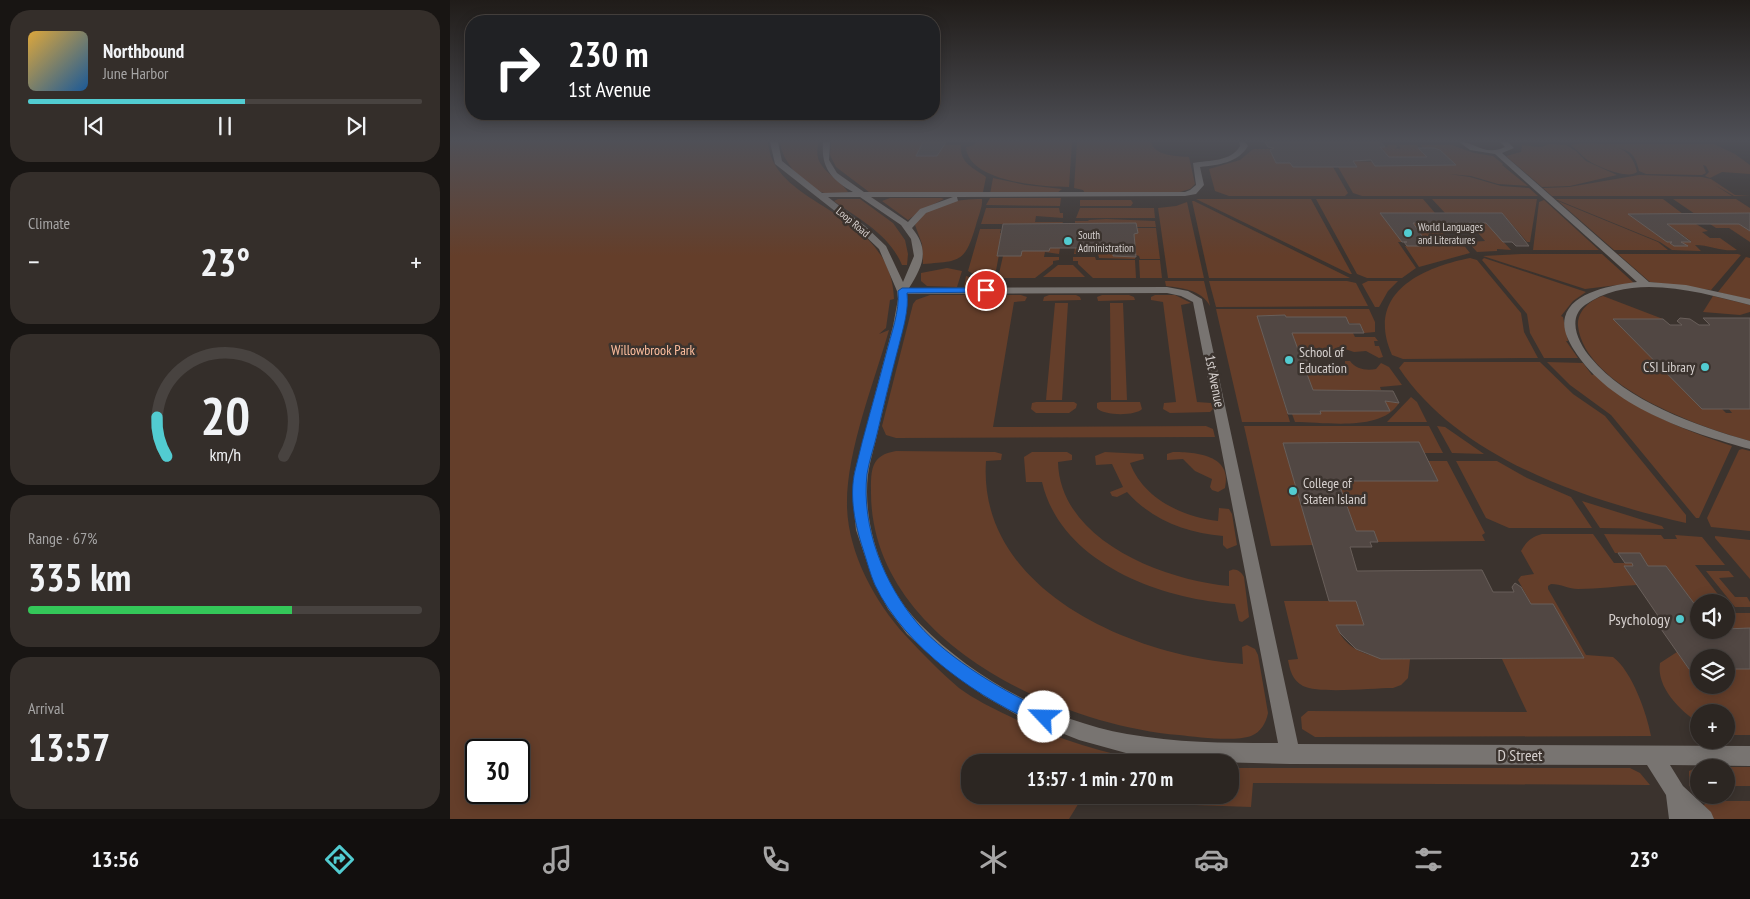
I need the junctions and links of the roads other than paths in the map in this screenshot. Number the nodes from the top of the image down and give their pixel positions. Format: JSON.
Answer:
{"nodes":[{"id":1,"x":801,"y":180,"type":"edge"},
{"id":2,"x":842,"y":180,"type":"edge"},
{"id":3,"x":1199,"y":180,"type":"edge"},
{"id":4,"x":1528,"y":180,"type":"edge"},
{"id":5,"x":819,"y":195,"type":"junction"},
{"id":6,"x":863,"y":195,"type":"junction"},
{"id":7,"x":972,"y":195,"type":"junction"},
{"id":8,"x":907,"y":228,"type":"junction"},
{"id":9,"x":1647,"y":286,"type":"junction"},
{"id":10,"x":902,"y":291,"type":"junction"},
{"id":11,"x":1750,"y":302,"type":"edge"},
{"id":12,"x":1750,"y":445,"type":"edge"},
{"id":13,"x":1290,"y":754,"type":"junction"},
{"id":14,"x":1653,"y":756,"type":"junction"},
{"id":15,"x":1750,"y":756,"type":"edge"},
{"id":16,"x":1676,"y":793,"type":"junction"},
{"id":17,"x":1680,"y":819,"type":"edge"},
{"id":18,"x":1704,"y":819,"type":"edge"}],
"edges":[{"from":1,"to":5,"type":"street","name":"Loop Road"},
{"from":2,"to":6,"type":"street","name":"Loop Road"},
{"from":3,"to":7,"type":"street"},
{"from":4,"to":9,"type":"street"},
{"from":5,"to":6,"type":"street"},
{"from":5,"to":10,"type":"street","name":"Loop Road"},
{"from":6,"to":7,"type":"street"},
{"from":6,"to":8,"type":"street","name":"Loop Road"},
{"from":7,"to":8,"type":"street"},
{"from":8,"to":10,"type":"street","name":"Loop Road"},
{"from":9,"to":11,"type":"street"},
{"from":9,"to":12,"type":"street"},
{"from":10,"to":13,"type":"street","name":"1st Avenue"},
{"from":10,"to":13,"type":"street","name":"Loop Road"},
{"from":13,"to":14,"type":"street","name":"D Street"},
{"from":14,"to":15,"type":"street","name":"D Street"},
{"from":14,"to":16,"type":"street"},
{"from":16,"to":17,"type":"street"},
{"from":16,"to":18,"type":"street"}]}
